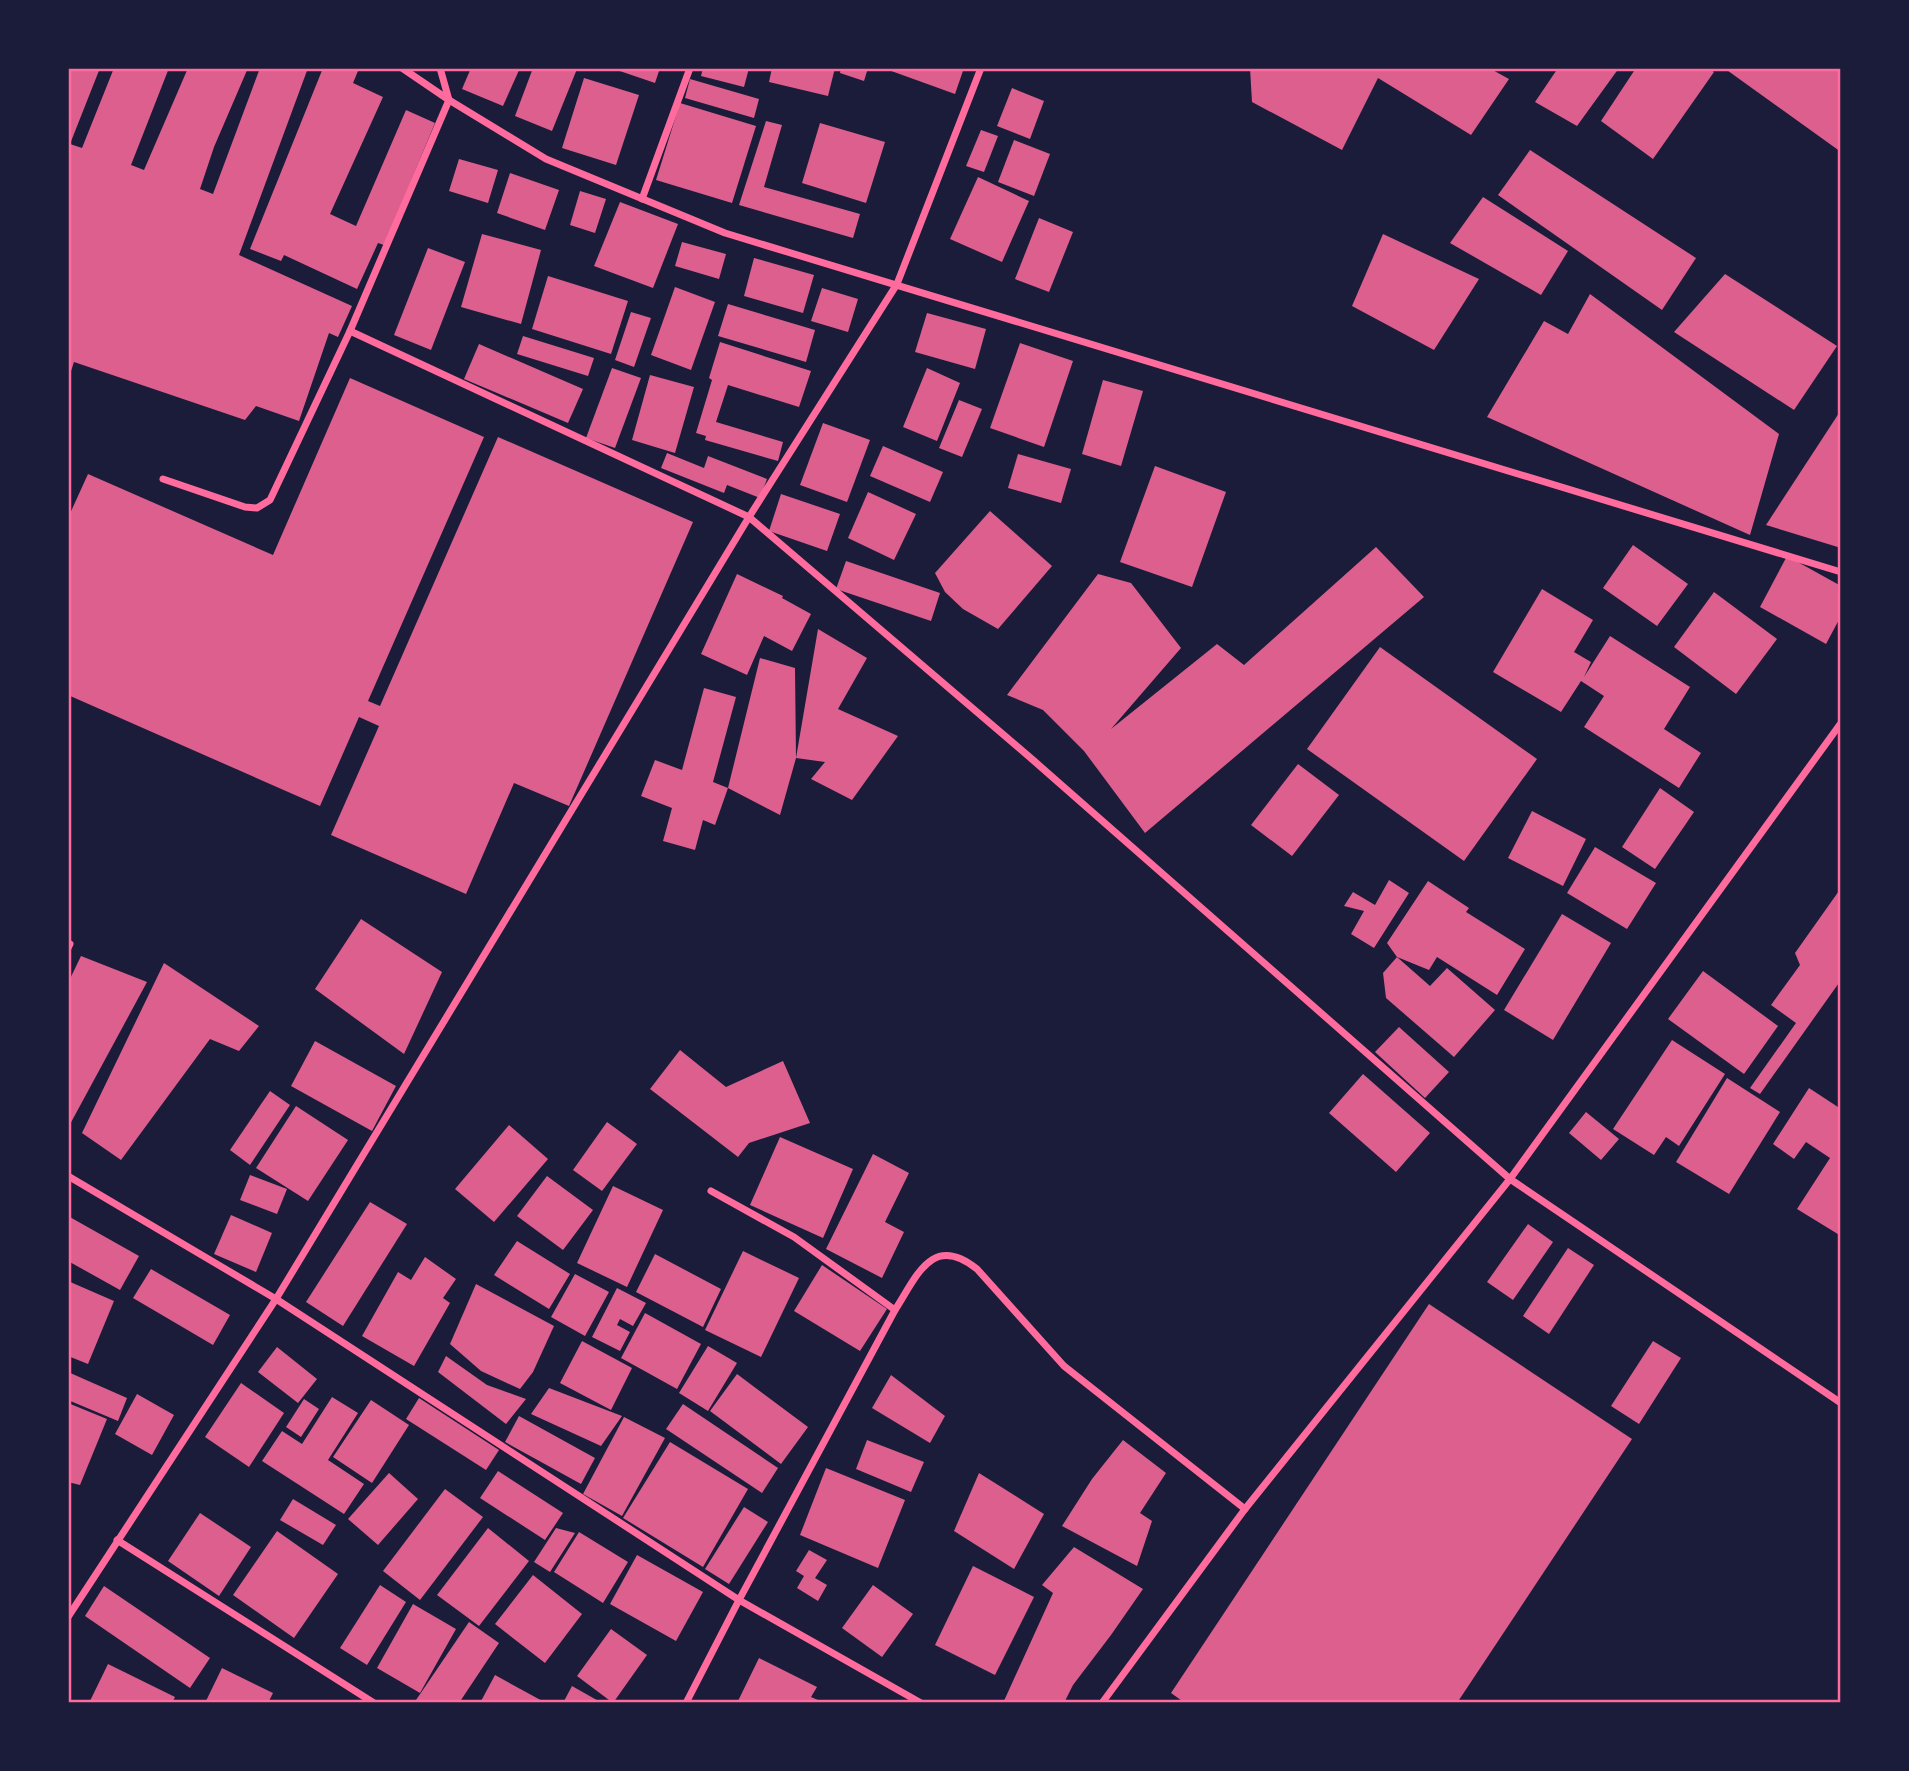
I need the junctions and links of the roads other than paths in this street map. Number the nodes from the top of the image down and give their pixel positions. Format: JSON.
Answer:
{"nodes":[{"id":1,"x":402,"y":68,"type":"edge"},
{"id":2,"x":440,"y":68,"type":"edge"},
{"id":3,"x":690,"y":68,"type":"edge"},
{"id":4,"x":981,"y":68,"type":"edge"},
{"id":5,"x":449,"y":100,"type":"junction"},
{"id":6,"x":642,"y":199,"type":"junction"},
{"id":7,"x":897,"y":284,"type":"junction"},
{"id":8,"x":350,"y":331,"type":"junction"},
{"id":9,"x":163,"y":479,"type":"dead end"},
{"id":10,"x":749,"y":517,"type":"junction"},
{"id":11,"x":1841,"y":572,"type":"edge"},
{"id":12,"x":1841,"y":723,"type":"edge"},
{"id":13,"x":68,"y":1177,"type":"edge"},
{"id":14,"x":1510,"y":1179,"type":"junction"},
{"id":15,"x":711,"y":1191,"type":"dead end"},
{"id":16,"x":276,"y":1299,"type":"junction"},
{"id":17,"x":895,"y":1310,"type":"junction"},
{"id":18,"x":1841,"y":1404,"type":"edge"},
{"id":19,"x":1245,"y":1509,"type":"junction"},
{"id":20,"x":117,"y":1540,"type":"junction"},
{"id":21,"x":739,"y":1600,"type":"junction"},
{"id":22,"x":68,"y":1617,"type":"edge"},
{"id":23,"x":374,"y":1703,"type":"edge"},
{"id":24,"x":686,"y":1703,"type":"edge"},
{"id":25,"x":921,"y":1703,"type":"edge"},
{"id":26,"x":1102,"y":1703,"type":"edge"}],
"edges":[{"from":1,"to":5,"type":"street"},
{"from":2,"to":5,"type":"street"},
{"from":3,"to":6,"type":"street"},
{"from":4,"to":7,"type":"street"},
{"from":5,"to":6,"type":"street"},
{"from":5,"to":8,"type":"street"},
{"from":6,"to":7,"type":"street"},
{"from":7,"to":10,"type":"street"},
{"from":7,"to":11,"type":"street"},
{"from":8,"to":9,"type":"street"},
{"from":8,"to":10,"type":"street"},
{"from":10,"to":14,"type":"street"},
{"from":10,"to":16,"type":"street"},
{"from":12,"to":14,"type":"street"},
{"from":13,"to":16,"type":"street"},
{"from":14,"to":18,"type":"street"},
{"from":14,"to":19,"type":"street"},
{"from":15,"to":17,"type":"street"},
{"from":16,"to":20,"type":"street"},
{"from":16,"to":21,"type":"street"},
{"from":17,"to":19,"type":"street"},
{"from":17,"to":21,"type":"street"},
{"from":19,"to":26,"type":"street"},
{"from":20,"to":22,"type":"street"},
{"from":20,"to":23,"type":"street"},
{"from":21,"to":24,"type":"street"},
{"from":21,"to":25,"type":"street"}]}
